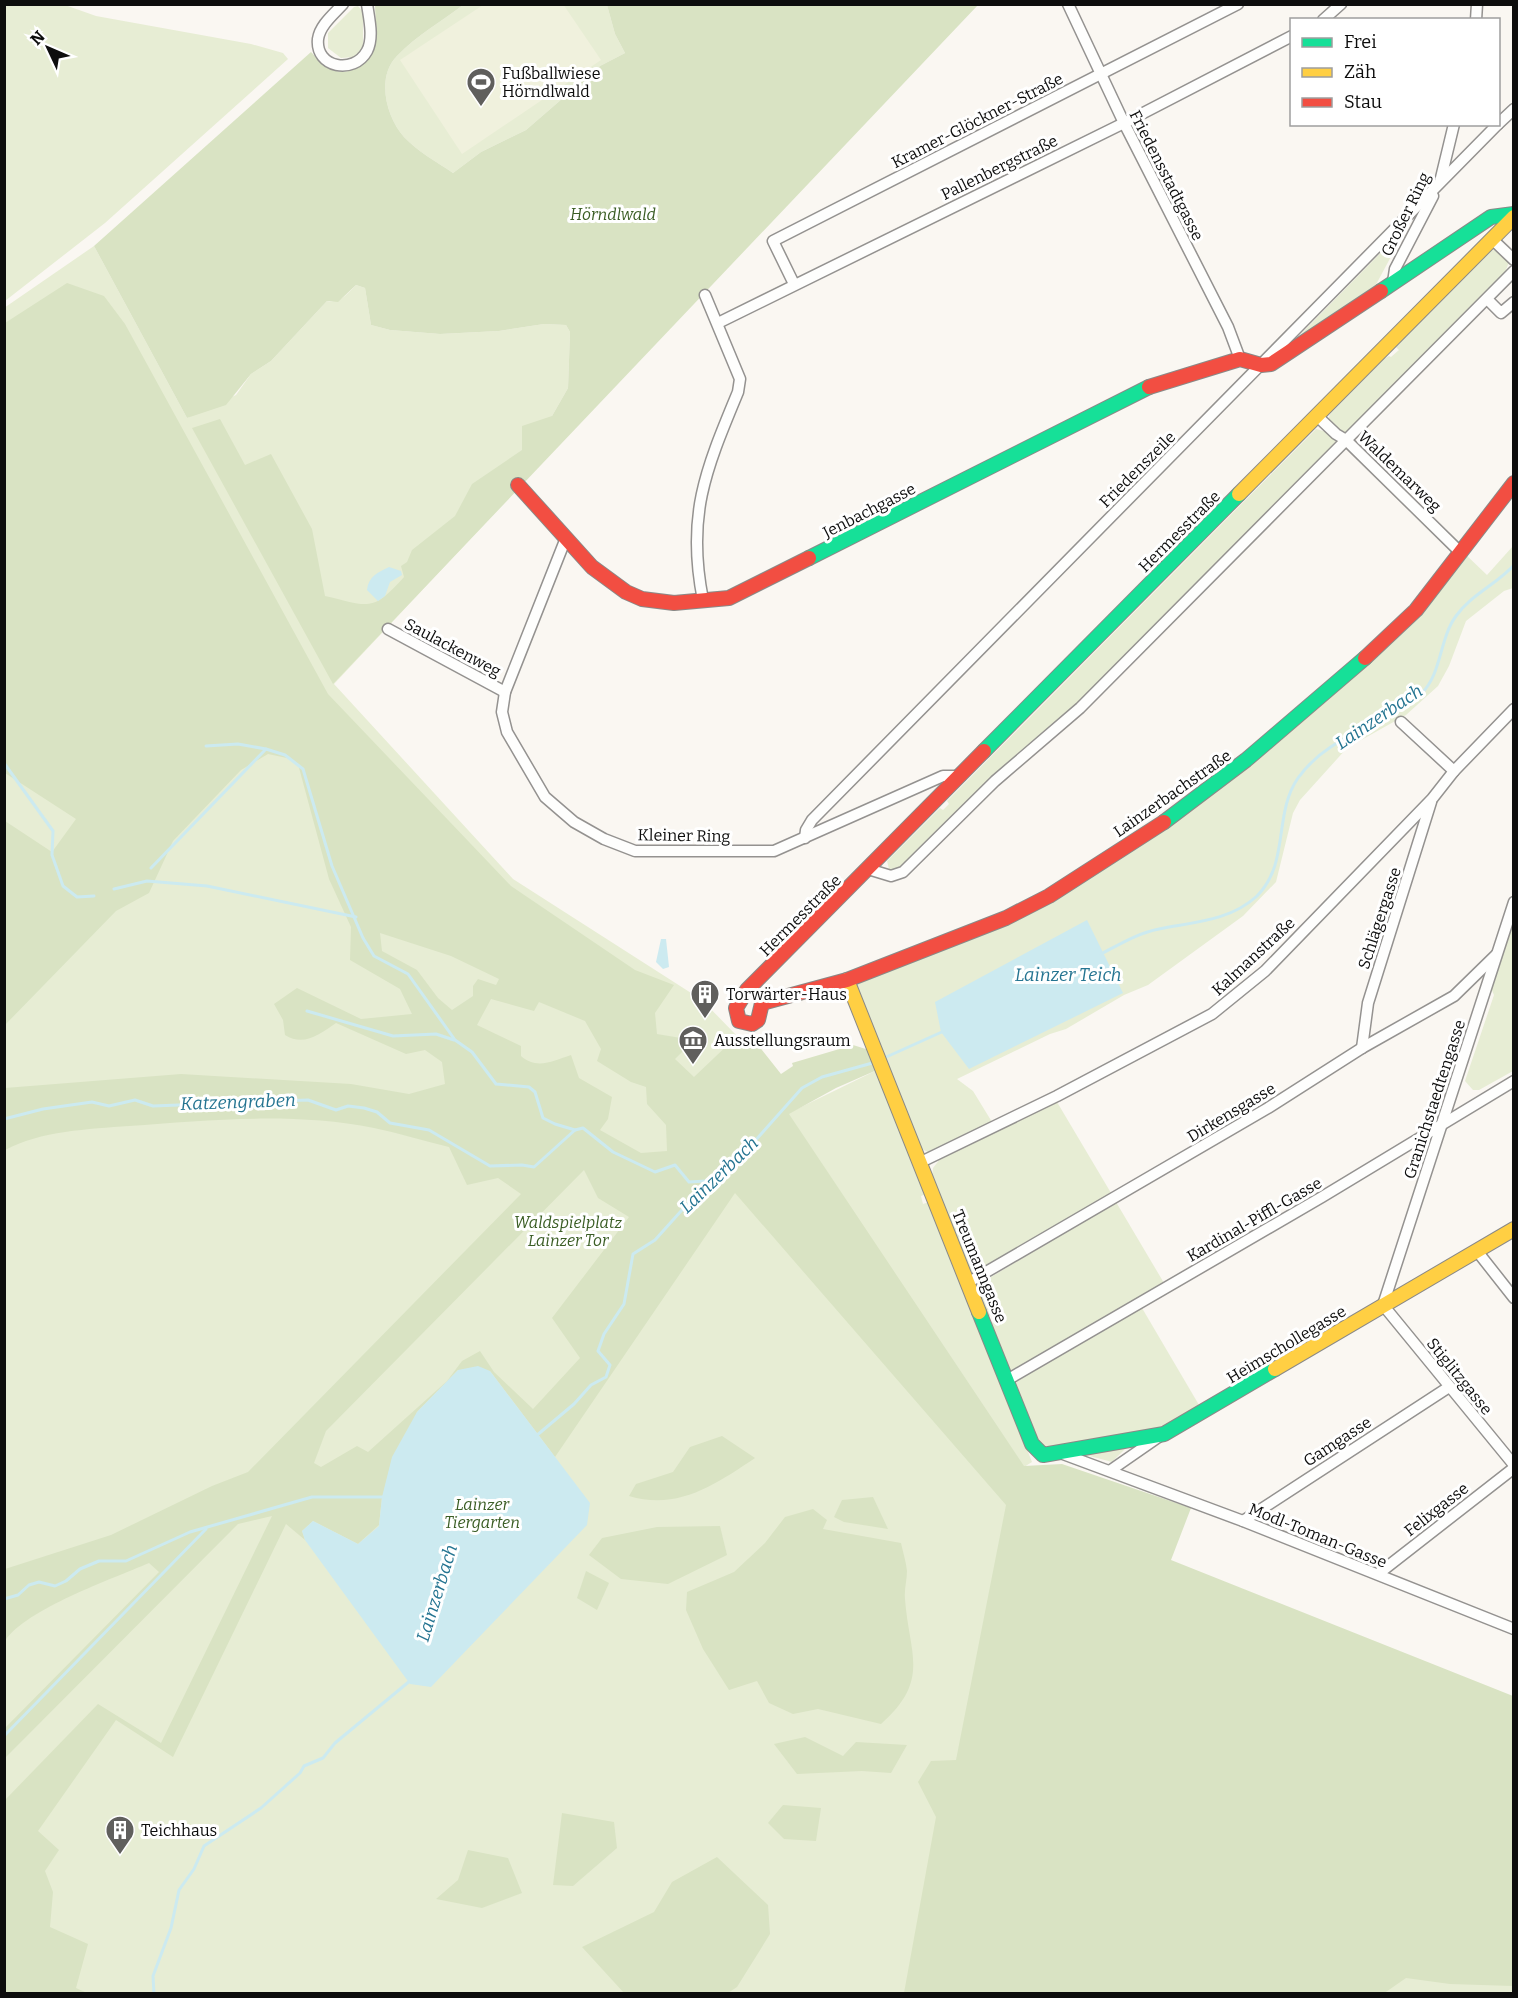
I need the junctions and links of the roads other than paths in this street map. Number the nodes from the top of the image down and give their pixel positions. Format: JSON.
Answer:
{"nodes":[{"id":1,"x":343,"y":4,"type":"edge"},
{"id":2,"x":367,"y":4,"type":"edge"},
{"id":3,"x":1068,"y":4,"type":"edge"},
{"id":4,"x":1238,"y":4,"type":"edge"},
{"id":5,"x":1341,"y":4,"type":"edge"},
{"id":6,"x":1325,"y":18,"type":"edge"},
{"id":7,"x":1290,"y":37,"type":"edge"},
{"id":8,"x":1100,"y":73,"type":"junction"},
{"id":9,"x":1514,"y":109,"type":"edge"},
{"id":10,"x":1500,"y":122,"type":"edge"},
{"id":11,"x":1124,"y":123,"type":"junction"},
{"id":12,"x":1454,"y":126,"type":"edge"},
{"id":13,"x":1496,"y":126,"type":"edge"},
{"id":14,"x":1439,"y":184,"type":"junction"},
{"id":15,"x":1514,"y":216,"type":"edge"},
{"id":16,"x":1492,"y":239,"type":"junction"},
{"id":17,"x":1514,"y":260,"type":"edge"},
{"id":18,"x":1514,"y":271,"type":"edge"},
{"id":19,"x":1393,"y":282,"type":"junction"},
{"id":20,"x":794,"y":284,"type":"junction"},
{"id":21,"x":705,"y":295,"type":"dead end"},
{"id":22,"x":1487,"y":299,"type":"junction"},
{"id":23,"x":1514,"y":302,"type":"edge"},
{"id":24,"x":718,"y":323,"type":"junction"},
{"id":25,"x":1240,"y":359,"type":"junction"},
{"id":26,"x":1262,"y":365,"type":"junction"},
{"id":27,"x":1317,"y":417,"type":"junction"},
{"id":28,"x":1346,"y":440,"type":"junction"},
{"id":29,"x":1514,"y":483,"type":"edge"},
{"id":30,"x":518,"y":485,"type":"dead end"},
{"id":31,"x":566,"y":538,"type":"junction"},
{"id":32,"x":1459,"y":550,"type":"junction"},
{"id":33,"x":703,"y":600,"type":"junction"},
{"id":34,"x":388,"y":629,"type":"dead end"},
{"id":35,"x":505,"y":692,"type":"junction"},
{"id":36,"x":1514,"y":709,"type":"edge"},
{"id":37,"x":1401,"y":722,"type":"dead end"},
{"id":38,"x":1454,"y":771,"type":"junction"},
{"id":39,"x":961,"y":776,"type":"junction"},
{"id":40,"x":1432,"y":799,"type":"junction"},
{"id":41,"x":805,"y":838,"type":"junction"},
{"id":42,"x":868,"y":869,"type":"junction"},
{"id":43,"x":1514,"y":902,"type":"edge"},
{"id":44,"x":1498,"y":953,"type":"junction"},
{"id":45,"x":852,"y":978,"type":"junction"},
{"id":46,"x":756,"y":983,"type":"junction"},
{"id":47,"x":762,"y":1003,"type":"junction"},
{"id":48,"x":1362,"y":1048,"type":"junction"},
{"id":49,"x":1514,"y":1081,"type":"edge"},
{"id":50,"x":1441,"y":1125,"type":"junction"},
{"id":51,"x":921,"y":1161,"type":"junction"},
{"id":52,"x":1514,"y":1229,"type":"edge"},
{"id":53,"x":1477,"y":1251,"type":"junction"},
{"id":54,"x":969,"y":1282,"type":"junction"},
{"id":55,"x":1514,"y":1298,"type":"edge"},
{"id":56,"x":1383,"y":1305,"type":"junction"},
{"id":57,"x":1007,"y":1380,"type":"junction"},
{"id":58,"x":1449,"y":1387,"type":"junction"},
{"id":59,"x":1164,"y":1434,"type":"junction"},
{"id":60,"x":1063,"y":1454,"type":"junction"},
{"id":61,"x":1514,"y":1467,"type":"edge"},
{"id":62,"x":1111,"y":1470,"type":"junction"},
{"id":63,"x":1243,"y":1521,"type":"junction"},
{"id":64,"x":1377,"y":1574,"type":"junction"},
{"id":65,"x":1514,"y":1629,"type":"edge"}],
"edges":[{"from":1,"to":2,"type":"street"},
{"from":3,"to":8,"type":"street","name":"Friedensstadtgasse"},
{"from":4,"to":8,"type":"street","name":"Kramer-Glöckner-Straße"},
{"from":5,"to":6,"type":"street"},
{"from":7,"to":11,"type":"street","name":"Pallenbergstraße"},
{"from":8,"to":11,"type":"street","name":"Friedensstadtgasse"},
{"from":8,"to":20,"type":"street","name":"Kramer-Glöckner-Straße"},
{"from":9,"to":10,"type":"street","name":"Friedenszeile"},
{"from":11,"to":20,"type":"street","name":"Pallenbergstraße"},
{"from":11,"to":25,"type":"street","name":"Friedensstadtgasse"},
{"from":12,"to":14,"type":"street","name":"Großer Ring"},
{"from":13,"to":14,"type":"street","name":"Friedenszeile"},
{"from":14,"to":19,"type":"street","name":"Großer Ring"},
{"from":14,"to":26,"type":"street","name":"Friedenszeile"},
{"from":15,"to":16,"type":"street","name":"Hermesstraße"},
{"from":15,"to":19,"type":"street"},
{"from":16,"to":17,"type":"street"},
{"from":16,"to":27,"type":"street","name":"Hermesstraße"},
{"from":18,"to":22,"type":"street"},
{"from":19,"to":26,"type":"street"},
{"from":20,"to":24,"type":"street","name":"Pallenbergstraße"},
{"from":21,"to":24,"type":"street"},
{"from":22,"to":23,"type":"street"},
{"from":22,"to":28,"type":"street"},
{"from":24,"to":33,"type":"street"},
{"from":25,"to":26,"type":"street"},
{"from":25,"to":33,"type":"street","name":"Jenbachgasse"},
{"from":26,"to":41,"type":"street","name":"Friedenszeile"},
{"from":27,"to":28,"type":"street","name":"Waldemarweg"},
{"from":27,"to":39,"type":"street","name":"Hermesstraße"},
{"from":28,"to":32,"type":"street","name":"Waldemarweg"},
{"from":28,"to":42,"type":"street"},
{"from":29,"to":32,"type":"street","name":"Lainzerbachstraße"},
{"from":30,"to":31,"type":"street","name":"Jenbachgasse"},
{"from":31,"to":33,"type":"street","name":"Jenbachgasse"},
{"from":31,"to":35,"type":"street","name":"Kleiner Ring"},
{"from":32,"to":45,"type":"street","name":"Lainzerbachstraße"},
{"from":34,"to":35,"type":"street","name":"Saulackenweg"},
{"from":35,"to":41,"type":"street","name":"Kleiner Ring"},
{"from":36,"to":38,"type":"street","name":"Kalmanstraße"},
{"from":37,"to":38,"type":"street"},
{"from":38,"to":40,"type":"street","name":"Kalmanstraße"},
{"from":39,"to":41,"type":"street","name":"Kleiner Ring"},
{"from":39,"to":42,"type":"street","name":"Hermesstraße"},
{"from":40,"to":48,"type":"street","name":"Schlägergasse"},
{"from":40,"to":51,"type":"street","name":"Kalmanstraße"},
{"from":42,"to":46,"type":"street","name":"Hermesstraße"},
{"from":43,"to":44,"type":"street","name":"Granichstaedtengasse"},
{"from":44,"to":48,"type":"street","name":"Dirkensgasse"},
{"from":44,"to":50,"type":"street","name":"Granichstaedtengasse"},
{"from":45,"to":47,"type":"street","name":"Lainzerbachstraße"},
{"from":45,"to":51,"type":"street","name":"Treumanngasse"},
{"from":46,"to":47,"type":"street"},
{"from":46,"to":47,"type":"street","name":"Hermesstraße"},
{"from":48,"to":54,"type":"street","name":"Dirkensgasse"},
{"from":49,"to":50,"type":"street","name":"Kardinal-Piffl-Gasse"},
{"from":50,"to":56,"type":"street","name":"Granichstaedtengasse"},
{"from":50,"to":57,"type":"street","name":"Kardinal-Piffl-Gasse"},
{"from":51,"to":54,"type":"street","name":"Treumanngasse"},
{"from":52,"to":53,"type":"street","name":"Heimschollegasse"},
{"from":53,"to":55,"type":"street"},
{"from":53,"to":56,"type":"street","name":"Heimschollegasse"},
{"from":54,"to":57,"type":"street","name":"Treumanngasse"},
{"from":56,"to":58,"type":"street","name":"Stiglitzgasse"},
{"from":56,"to":59,"type":"street","name":"Heimschollegasse"},
{"from":57,"to":60,"type":"street","name":"Treumanngasse"},
{"from":58,"to":61,"type":"street","name":"Stiglitzgasse"},
{"from":58,"to":63,"type":"street","name":"Gamgasse"},
{"from":59,"to":60,"type":"street","name":"Heimschollegasse"},
{"from":59,"to":62,"type":"street"},
{"from":60,"to":62,"type":"street","name":"Modl-Toman-Gasse"},
{"from":61,"to":64,"type":"street","name":"Felixgasse"},
{"from":62,"to":63,"type":"street","name":"Modl-Toman-Gasse"},
{"from":63,"to":64,"type":"street","name":"Modl-Toman-Gasse"},
{"from":64,"to":65,"type":"street","name":"Modl-Toman-Gasse"}]}
